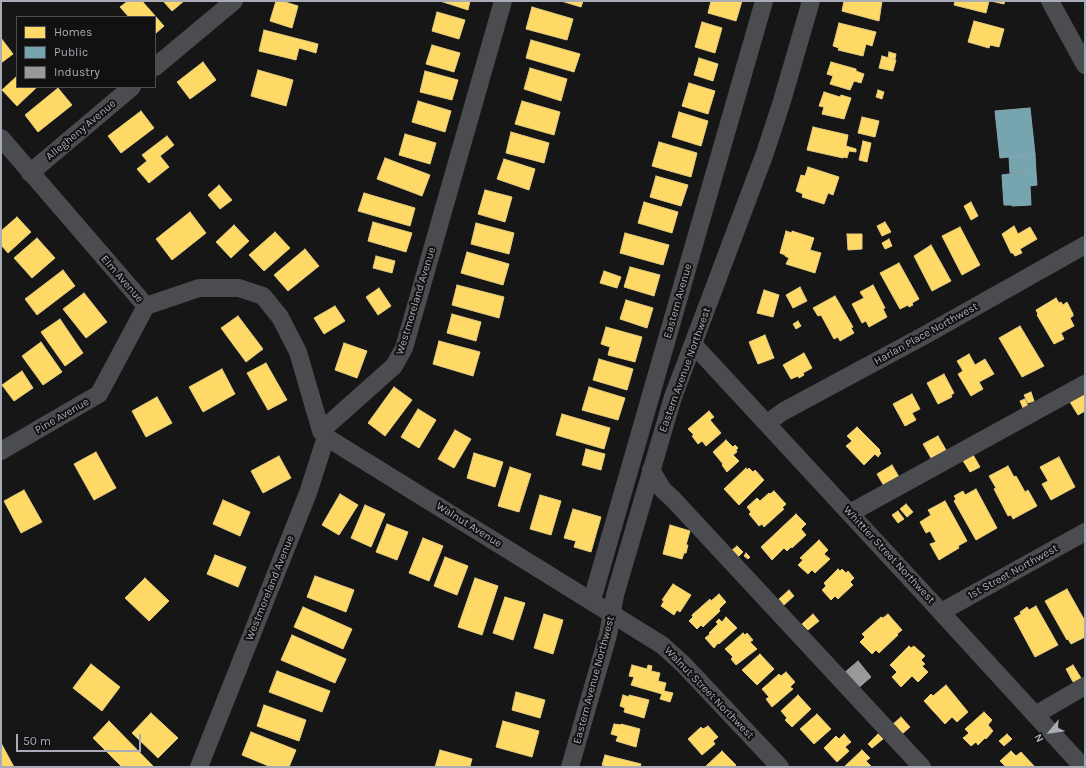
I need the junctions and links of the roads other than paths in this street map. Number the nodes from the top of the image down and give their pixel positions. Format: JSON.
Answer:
{"nodes":[{"id":1,"x":234,"y":1,"type":"edge"},
{"id":2,"x":503,"y":1,"type":"edge"},
{"id":3,"x":764,"y":1,"type":"edge"},
{"id":4,"x":811,"y":1,"type":"edge"},
{"id":5,"x":1050,"y":1,"type":"edge"},
{"id":6,"x":1085,"y":65,"type":"edge"},
{"id":7,"x":156,"y":66,"type":"edge"},
{"id":8,"x":131,"y":88,"type":"edge"},
{"id":9,"x":1,"y":138,"type":"edge"},
{"id":10,"x":30,"y":173,"type":"junction"},
{"id":11,"x":1085,"y":245,"type":"edge"},
{"id":12,"x":146,"y":306,"type":"junction"},
{"id":13,"x":693,"y":344,"type":"junction"},
{"id":14,"x":1085,"y":384,"type":"edge"},
{"id":15,"x":767,"y":423,"type":"junction"},
{"id":16,"x":324,"y":434,"type":"junction"},
{"id":17,"x":1,"y":451,"type":"edge"},
{"id":18,"x":651,"y":470,"type":"junction"},
{"id":19,"x":850,"y":513,"type":"junction"},
{"id":20,"x":1085,"y":532,"type":"edge"},
{"id":21,"x":592,"y":600,"type":"junction"},
{"id":22,"x":942,"y":612,"type":"junction"},
{"id":23,"x":612,"y":613,"type":"junction"},
{"id":24,"x":1085,"y":686,"type":"edge"},
{"id":25,"x":1035,"y":715,"type":"junction"},
{"id":26,"x":198,"y":767,"type":"edge"},
{"id":27,"x":570,"y":767,"type":"edge"},
{"id":28,"x":780,"y":767,"type":"edge"},
{"id":29,"x":922,"y":767,"type":"edge"},
{"id":30,"x":1083,"y":767,"type":"edge"}],
"edges":[{"from":1,"to":7,"type":"street"},
{"from":2,"to":16,"type":"street","name":"Westmoreland Avenue"},
{"from":3,"to":21,"type":"street","name":"Eastern Avenue"},
{"from":4,"to":13,"type":"street","name":"Eastern Avenue Northwest"},
{"from":5,"to":6,"type":"street"},
{"from":8,"to":10,"type":"street","name":"Allegheny Avenue"},
{"from":9,"to":10,"type":"street","name":"Elm Avenue"},
{"from":10,"to":12,"type":"street","name":"Elm Avenue"},
{"from":11,"to":15,"type":"street","name":"Harlan Place Northwest"},
{"from":12,"to":16,"type":"street","name":"Elm Avenue"},
{"from":12,"to":17,"type":"street","name":"Pine Avenue"},
{"from":13,"to":15,"type":"street","name":"Whittier Street Northwest"},
{"from":13,"to":18,"type":"street","name":"Eastern Avenue Northwest"},
{"from":14,"to":19,"type":"street"},
{"from":15,"to":19,"type":"street","name":"Whittier Street Northwest"},
{"from":16,"to":21,"type":"street","name":"Walnut Avenue"},
{"from":16,"to":26,"type":"street","name":"Westmoreland Avenue"},
{"from":18,"to":23,"type":"street","name":"Eastern Avenue Northwest"},
{"from":18,"to":29,"type":"street"},
{"from":19,"to":22,"type":"street","name":"Whittier Street Northwest"},
{"from":20,"to":22,"type":"street","name":"1st Street Northwest"},
{"from":21,"to":23,"type":"street","name":"Walnut Avenue"},
{"from":22,"to":25,"type":"street","name":"Whittier Street Northwest"},
{"from":23,"to":27,"type":"street","name":"Eastern Avenue Northwest"},
{"from":23,"to":28,"type":"street","name":"Walnut Street Northwest"},
{"from":24,"to":25,"type":"street"},
{"from":25,"to":30,"type":"street","name":"Whittier Street Northwest"}]}
